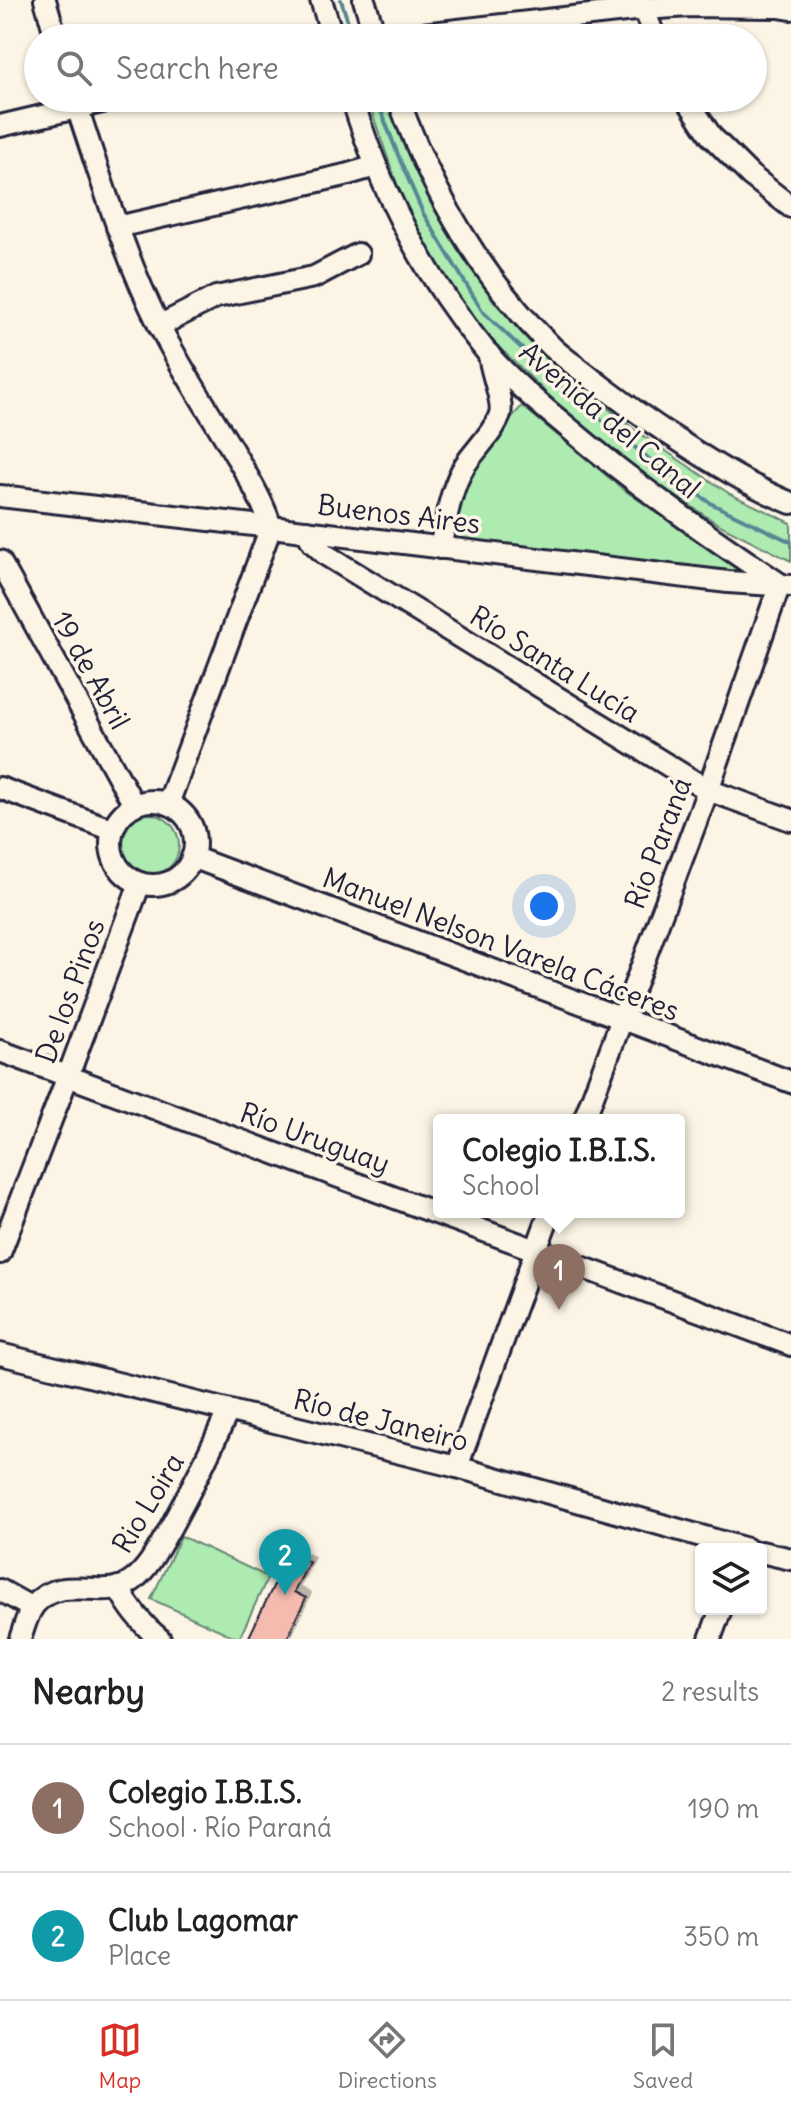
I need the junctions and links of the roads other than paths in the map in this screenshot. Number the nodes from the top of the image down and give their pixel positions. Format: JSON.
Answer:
{"nodes":[{"id":1,"x":45,"y":0,"type":"edge"},
{"id":2,"x":321,"y":0,"type":"edge"},
{"id":3,"x":364,"y":0,"type":"edge"},
{"id":4,"x":641,"y":4,"type":"edge"},
{"id":5,"x":791,"y":9,"type":"edge"},
{"id":6,"x":52,"y":24,"type":"edge"},
{"id":7,"x":329,"y":24,"type":"edge"},
{"id":8,"x":372,"y":24,"type":"edge"},
{"id":9,"x":492,"y":24,"type":"edge"},
{"id":10,"x":649,"y":24,"type":"edge"},
{"id":11,"x":46,"y":112,"type":"edge"},
{"id":12,"x":79,"y":112,"type":"edge"},
{"id":13,"x":356,"y":112,"type":"edge"},
{"id":14,"x":403,"y":112,"type":"edge"},
{"id":15,"x":695,"y":112,"type":"edge"},
{"id":16,"x":0,"y":126,"type":"edge"},
{"id":17,"x":376,"y":166,"type":"junction"},
{"id":18,"x":791,"y":207,"type":"edge"},
{"id":19,"x":117,"y":227,"type":"junction"},
{"id":20,"x":358,"y":254,"type":"dead end"},
{"id":21,"x":159,"y":326,"type":"junction"},
{"id":22,"x":489,"y":354,"type":"junction"},
{"id":23,"x":0,"y":496,"type":"edge"},
{"id":24,"x":791,"y":503,"type":"edge"},
{"id":25,"x":271,"y":527,"type":"junction"},
{"id":26,"x":306,"y":531,"type":"junction"},
{"id":27,"x":440,"y":548,"type":"junction"},
{"id":28,"x":0,"y":561,"type":"edge"},
{"id":29,"x":786,"y":585,"type":"edge"},
{"id":30,"x":0,"y":788,"type":"edge"},
{"id":31,"x":708,"y":790,"type":"junction"},
{"id":32,"x":168,"y":804,"type":"junction"},
{"id":33,"x":134,"y":805,"type":"junction"},
{"id":34,"x":791,"y":820,"type":"edge"},
{"id":35,"x":113,"y":830,"type":"junction"},
{"id":36,"x":192,"y":857,"type":"junction"},
{"id":37,"x":140,"y":883,"type":"junction"},
{"id":38,"x":621,"y":1019,"type":"junction"},
{"id":39,"x":0,"y":1051,"type":"edge"},
{"id":40,"x":68,"y":1076,"type":"junction"},
{"id":41,"x":791,"y":1082,"type":"edge"},
{"id":42,"x":586,"y":1114,"type":"edge"},
{"id":43,"x":433,"y":1212,"type":"edge"},
{"id":44,"x":450,"y":1218,"type":"edge"},
{"id":45,"x":548,"y":1218,"type":"edge"},
{"id":46,"x":536,"y":1250,"type":"junction"},
{"id":47,"x":0,"y":1253,"type":"edge"},
{"id":48,"x":791,"y":1345,"type":"edge"},
{"id":49,"x":0,"y":1354,"type":"edge"},
{"id":50,"x":228,"y":1411,"type":"junction"},
{"id":51,"x":457,"y":1467,"type":"junction"},
{"id":52,"x":724,"y":1543,"type":"edge"},
{"id":53,"x":767,"y":1553,"type":"edge"},
{"id":54,"x":791,"y":1559,"type":"edge"},
{"id":55,"x":118,"y":1587,"type":"junction"},
{"id":56,"x":0,"y":1590,"type":"edge"},
{"id":57,"x":32,"y":1608,"type":"junction"},
{"id":58,"x":719,"y":1615,"type":"edge"},
{"id":59,"x":20,"y":1639,"type":"edge"},
{"id":60,"x":160,"y":1639,"type":"edge"},
{"id":61,"x":710,"y":1639,"type":"edge"}],
"edges":[{"from":1,"to":6,"type":"street"},
{"from":2,"to":7,"type":"street"},
{"from":3,"to":8,"type":"street"},
{"from":4,"to":5,"type":"street"},
{"from":4,"to":9,"type":"street"},
{"from":4,"to":10,"type":"street"},
{"from":11,"to":16,"type":"street"},
{"from":12,"to":19,"type":"street"},
{"from":13,"to":17,"type":"street","name":"Avenida del Canal"},
{"from":14,"to":24,"type":"street","name":"Avenida del Canal"},
{"from":15,"to":18,"type":"street"},
{"from":17,"to":19,"type":"street"},
{"from":17,"to":22,"type":"street","name":"Avenida del Canal"},
{"from":19,"to":21,"type":"street"},
{"from":20,"to":21,"type":"street"},
{"from":21,"to":25,"type":"street"},
{"from":22,"to":27,"type":"street"},
{"from":22,"to":29,"type":"street","name":"Avenida del Canal"},
{"from":23,"to":25,"type":"street","name":"Buenos Aires"},
{"from":25,"to":26,"type":"street","name":"Buenos Aires"},
{"from":25,"to":32,"type":"street"},
{"from":26,"to":27,"type":"street","name":"Buenos Aires"},
{"from":26,"to":31,"type":"street","name":"Río Santa Lucía"},
{"from":27,"to":29,"type":"street","name":"Buenos Aires"},
{"from":28,"to":33,"type":"street","name":"19 de Abril"},
{"from":29,"to":31,"type":"street","name":"Río Paraná"},
{"from":30,"to":35,"type":"street"},
{"from":31,"to":34,"type":"street","name":"Río Santa Lucía"},
{"from":31,"to":38,"type":"street","name":"Río Paraná"},
{"from":32,"to":33,"type":"street"},
{"from":32,"to":36,"type":"street"},
{"from":33,"to":35,"type":"street"},
{"from":35,"to":37,"type":"street"},
{"from":36,"to":37,"type":"street"},
{"from":36,"to":38,"type":"street","name":"Manuel Nelson Varela Cáceres"},
{"from":37,"to":40,"type":"street","name":"De los Pinos"},
{"from":38,"to":41,"type":"street","name":"Manuel Nelson Varela Cáceres"},
{"from":38,"to":42,"type":"street","name":"Río Paraná"},
{"from":39,"to":40,"type":"street","name":"Río Uruguay"},
{"from":40,"to":43,"type":"street","name":"Río Uruguay"},
{"from":40,"to":47,"type":"street","name":"De los Pinos"},
{"from":44,"to":46,"type":"street","name":"Río Uruguay"},
{"from":45,"to":46,"type":"street"},
{"from":46,"to":48,"type":"street","name":"Río Uruguay"},
{"from":46,"to":51,"type":"street"},
{"from":49,"to":50,"type":"street","name":"Río de Janeiro"},
{"from":50,"to":51,"type":"street","name":"Río de Janeiro"},
{"from":50,"to":55,"type":"street","name":"Rio Loira"},
{"from":51,"to":52,"type":"street","name":"Río de Janeiro"},
{"from":53,"to":54,"type":"street"},
{"from":55,"to":57,"type":"street","name":"Rio Loira"},
{"from":55,"to":60,"type":"street"},
{"from":56,"to":57,"type":"street"},
{"from":57,"to":59,"type":"street"},
{"from":58,"to":61,"type":"street"}]}
